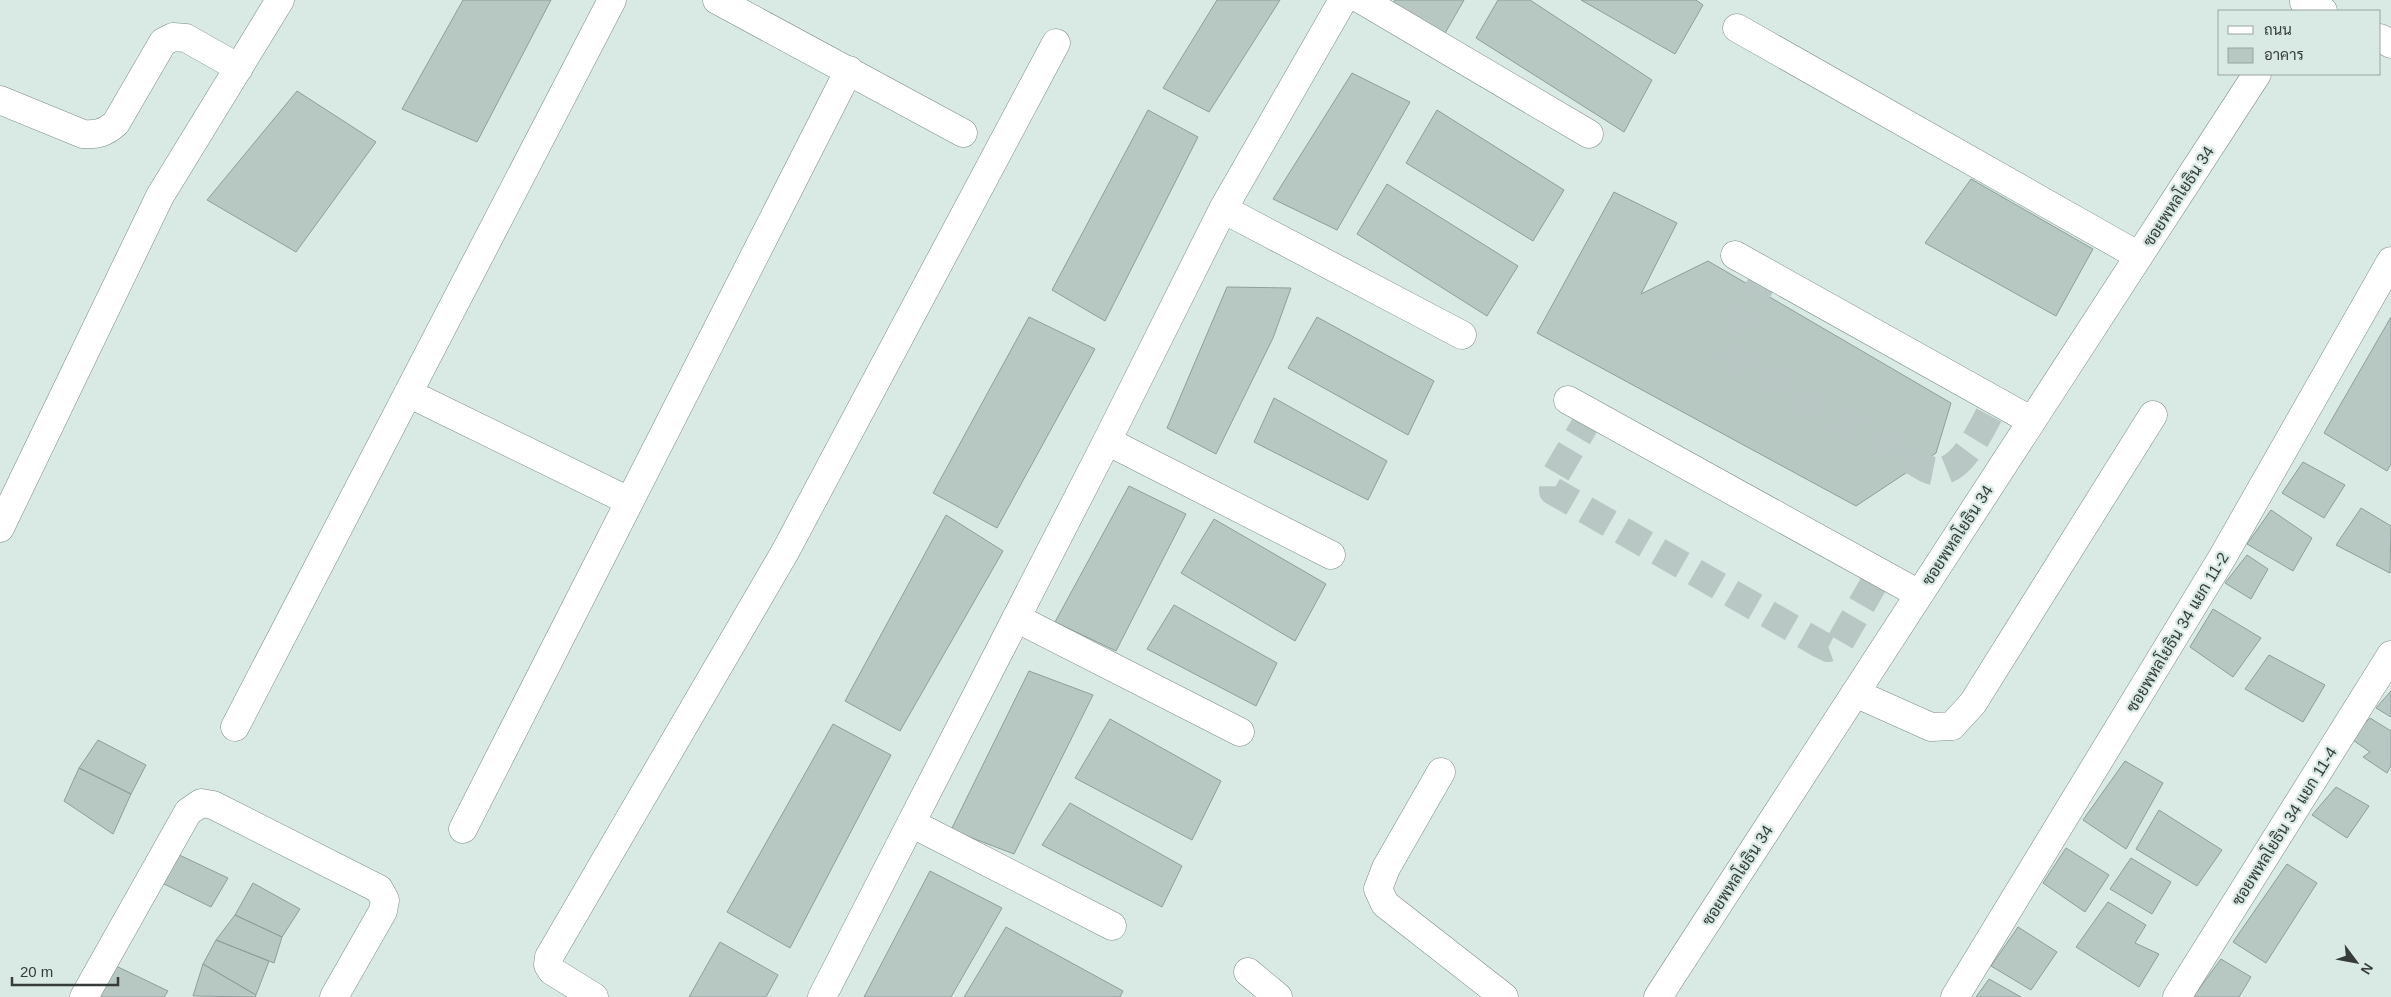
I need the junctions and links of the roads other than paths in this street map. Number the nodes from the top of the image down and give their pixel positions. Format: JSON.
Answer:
{"nodes":[{"id":1,"x":280,"y":0,"type":"edge"},
{"id":2,"x":612,"y":0,"type":"edge"},
{"id":3,"x":717,"y":0,"type":"edge"},
{"id":4,"x":1343,"y":0,"type":"edge"},
{"id":5,"x":1362,"y":0,"type":"edge"},
{"id":6,"x":1737,"y":28,"type":"dead end"},
{"id":7,"x":1056,"y":42,"type":"dead end"},
{"id":8,"x":239,"y":68,"type":"junction"},
{"id":9,"x":849,"y":70,"type":"junction"},
{"id":10,"x":2256,"y":75,"type":"edge"},
{"id":11,"x":0,"y":100,"type":"edge"},
{"id":12,"x":962,"y":133,"type":"dead end"},
{"id":13,"x":1589,"y":134,"type":"dead end"},
{"id":14,"x":1223,"y":209,"type":"junction"},
{"id":15,"x":1735,"y":255,"type":"dead end"},
{"id":16,"x":2138,"y":256,"type":"junction"},
{"id":17,"x":2391,"y":261,"type":"edge"},
{"id":18,"x":1462,"y":335,"type":"dead end"},
{"id":19,"x":408,"y":393,"type":"junction"},
{"id":20,"x":1568,"y":400,"type":"dead end"},
{"id":21,"x":2153,"y":415,"type":"dead end"},
{"id":22,"x":2032,"y":421,"type":"junction"},
{"id":23,"x":1107,"y":442,"type":"junction"},
{"id":24,"x":629,"y":501,"type":"junction"},
{"id":25,"x":0,"y":528,"type":"edge"},
{"id":26,"x":1330,"y":555,"type":"dead end"},
{"id":27,"x":1919,"y":594,"type":"junction"},
{"id":28,"x":1016,"y":618,"type":"junction"},
{"id":29,"x":2391,"y":655,"type":"edge"},
{"id":30,"x":1855,"y":692,"type":"junction"},
{"id":31,"x":235,"y":727,"type":"dead end"},
{"id":32,"x":1240,"y":732,"type":"dead end"},
{"id":33,"x":1441,"y":772,"type":"dead end"},
{"id":34,"x":911,"y":823,"type":"junction"},
{"id":35,"x":463,"y":829,"type":"dead end"},
{"id":36,"x":1112,"y":926,"type":"dead end"},
{"id":37,"x":1248,"y":972,"type":"dead end"},
{"id":38,"x":84,"y":997,"type":"edge"},
{"id":39,"x":334,"y":997,"type":"edge"},
{"id":40,"x":594,"y":997,"type":"edge"},
{"id":41,"x":822,"y":997,"type":"edge"},
{"id":42,"x":1278,"y":997,"type":"edge"},
{"id":43,"x":1504,"y":997,"type":"edge"},
{"id":44,"x":1658,"y":997,"type":"edge"},
{"id":45,"x":1954,"y":997,"type":"edge"},
{"id":46,"x":2177,"y":997,"type":"edge"}],
"edges":[{"from":1,"to":8,"type":"street"},
{"from":2,"to":19,"type":"street"},
{"from":3,"to":9,"type":"street"},
{"from":4,"to":14,"type":"street"},
{"from":5,"to":13,"type":"street"},
{"from":6,"to":16,"type":"street"},
{"from":7,"to":40,"type":"street"},
{"from":8,"to":11,"type":"street"},
{"from":8,"to":25,"type":"street"},
{"from":9,"to":12,"type":"street"},
{"from":9,"to":24,"type":"street"},
{"from":10,"to":16,"type":"street","name":"ซอยพหลโยธิน 34"},
{"from":14,"to":18,"type":"street"},
{"from":14,"to":23,"type":"street"},
{"from":15,"to":22,"type":"street"},
{"from":16,"to":22,"type":"street","name":"ซอยพหลโยธิน 34"},
{"from":17,"to":45,"type":"street","name":"ซอยพหลโยธิน 34 แยก 11-2"},
{"from":19,"to":24,"type":"street"},
{"from":19,"to":31,"type":"street"},
{"from":20,"to":27,"type":"street"},
{"from":21,"to":30,"type":"street"},
{"from":22,"to":27,"type":"street","name":"ซอยพหลโยธิน 34"},
{"from":23,"to":26,"type":"street"},
{"from":23,"to":28,"type":"street"},
{"from":24,"to":35,"type":"street"},
{"from":27,"to":30,"type":"street","name":"ซอยพหลโยธิน 34"},
{"from":28,"to":32,"type":"street"},
{"from":28,"to":34,"type":"street"},
{"from":29,"to":46,"type":"street","name":"ซอยพหลโยธิน 34 แยก 11-4"},
{"from":30,"to":44,"type":"street","name":"ซอยพหลโยธิน 34"},
{"from":33,"to":43,"type":"street"},
{"from":34,"to":36,"type":"street"},
{"from":34,"to":41,"type":"street"},
{"from":37,"to":42,"type":"street"},
{"from":38,"to":39,"type":"street"}]}
